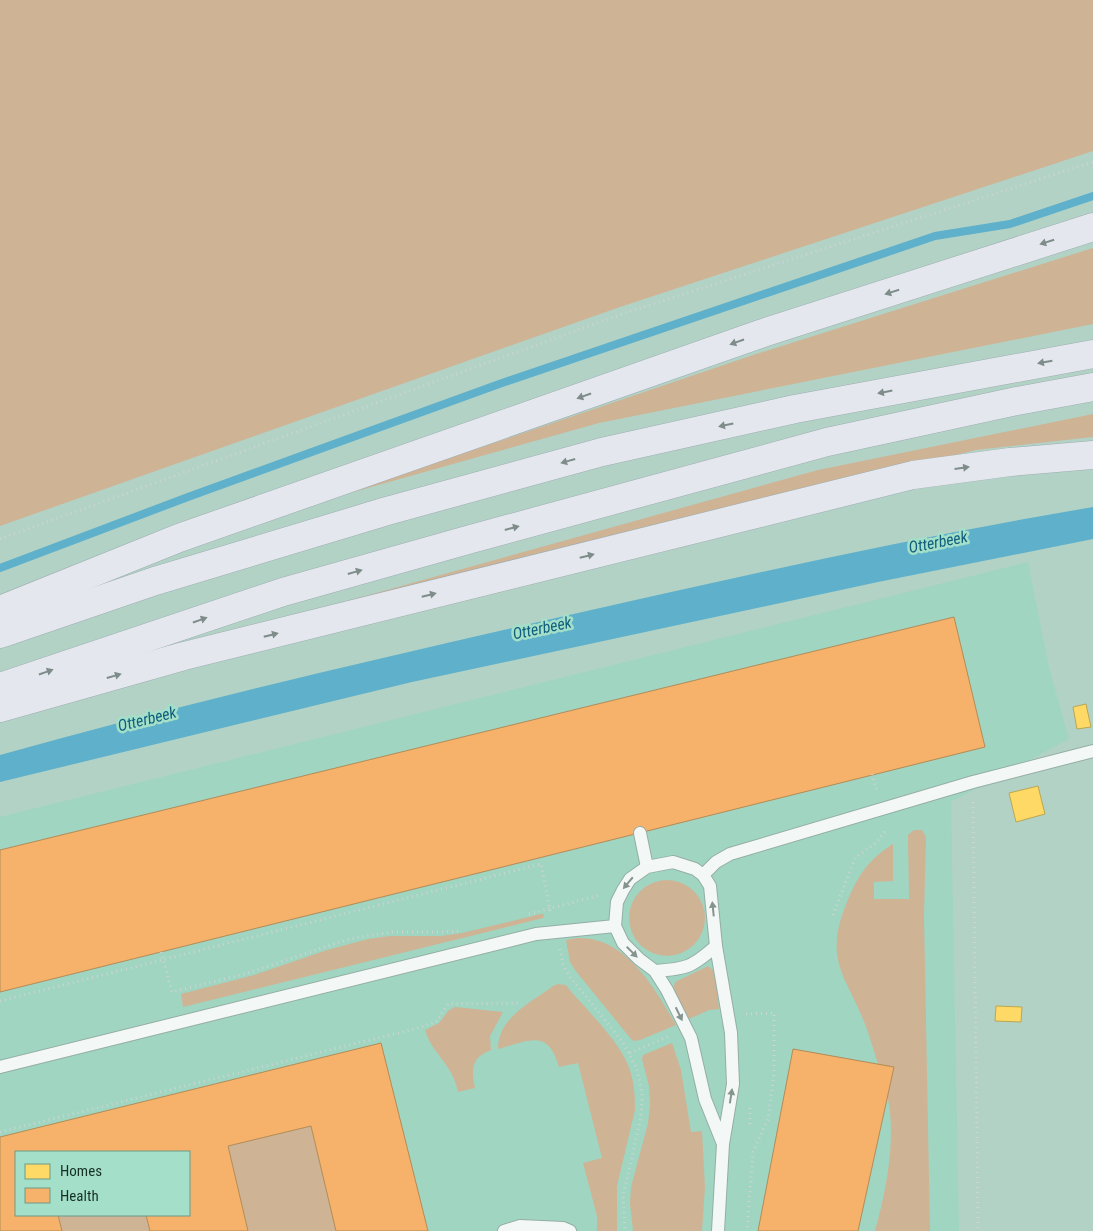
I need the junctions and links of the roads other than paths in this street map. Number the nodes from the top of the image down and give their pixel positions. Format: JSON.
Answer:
{"nodes":[{"id":1,"x":1093,"y":227,"type":"edge"},
{"id":2,"x":1093,"y":354,"type":"edge"},
{"id":3,"x":1093,"y":387,"type":"edge"},
{"id":4,"x":1093,"y":455,"type":"edge"},
{"id":5,"x":0,"y":610,"type":"edge"},
{"id":6,"x":0,"y":634,"type":"edge"},
{"id":7,"x":0,"y":687,"type":"edge"},
{"id":8,"x":0,"y":708,"type":"edge"},
{"id":9,"x":1093,"y":751,"type":"edge"},
{"id":10,"x":640,"y":833,"type":"dead end"},
{"id":11,"x":647,"y":867,"type":"junction"},
{"id":12,"x":703,"y":875,"type":"junction"},
{"id":13,"x":616,"y":926,"type":"junction"},
{"id":14,"x":716,"y":946,"type":"junction"},
{"id":15,"x":655,"y":971,"type":"junction"},
{"id":16,"x":0,"y":1067,"type":"edge"},
{"id":17,"x":723,"y":1144,"type":"junction"},
{"id":18,"x":504,"y":1231,"type":"edge"},
{"id":19,"x":570,"y":1231,"type":"edge"},
{"id":20,"x":718,"y":1231,"type":"edge"}],
"edges":[{"from":1,"to":5,"type":"highway","one_way":true},
{"from":2,"to":6,"type":"highway","one_way":true},
{"from":7,"to":3,"type":"highway","one_way":true},
{"from":8,"to":4,"type":"highway","one_way":true},
{"from":9,"to":12,"type":"lane"},
{"from":10,"to":11,"type":"lane"},
{"from":11,"to":12,"type":"lane"},
{"from":11,"to":13,"type":"lane","one_way":true},
{"from":14,"to":12,"type":"lane","one_way":true},
{"from":13,"to":15,"type":"lane","one_way":true},
{"from":13,"to":16,"type":"lane"},
{"from":14,"to":15,"type":"lane"},
{"from":17,"to":14,"type":"lane","one_way":true},
{"from":15,"to":17,"type":"lane","one_way":true},
{"from":17,"to":20,"type":"lane"},
{"from":18,"to":19,"type":"lane"}]}
